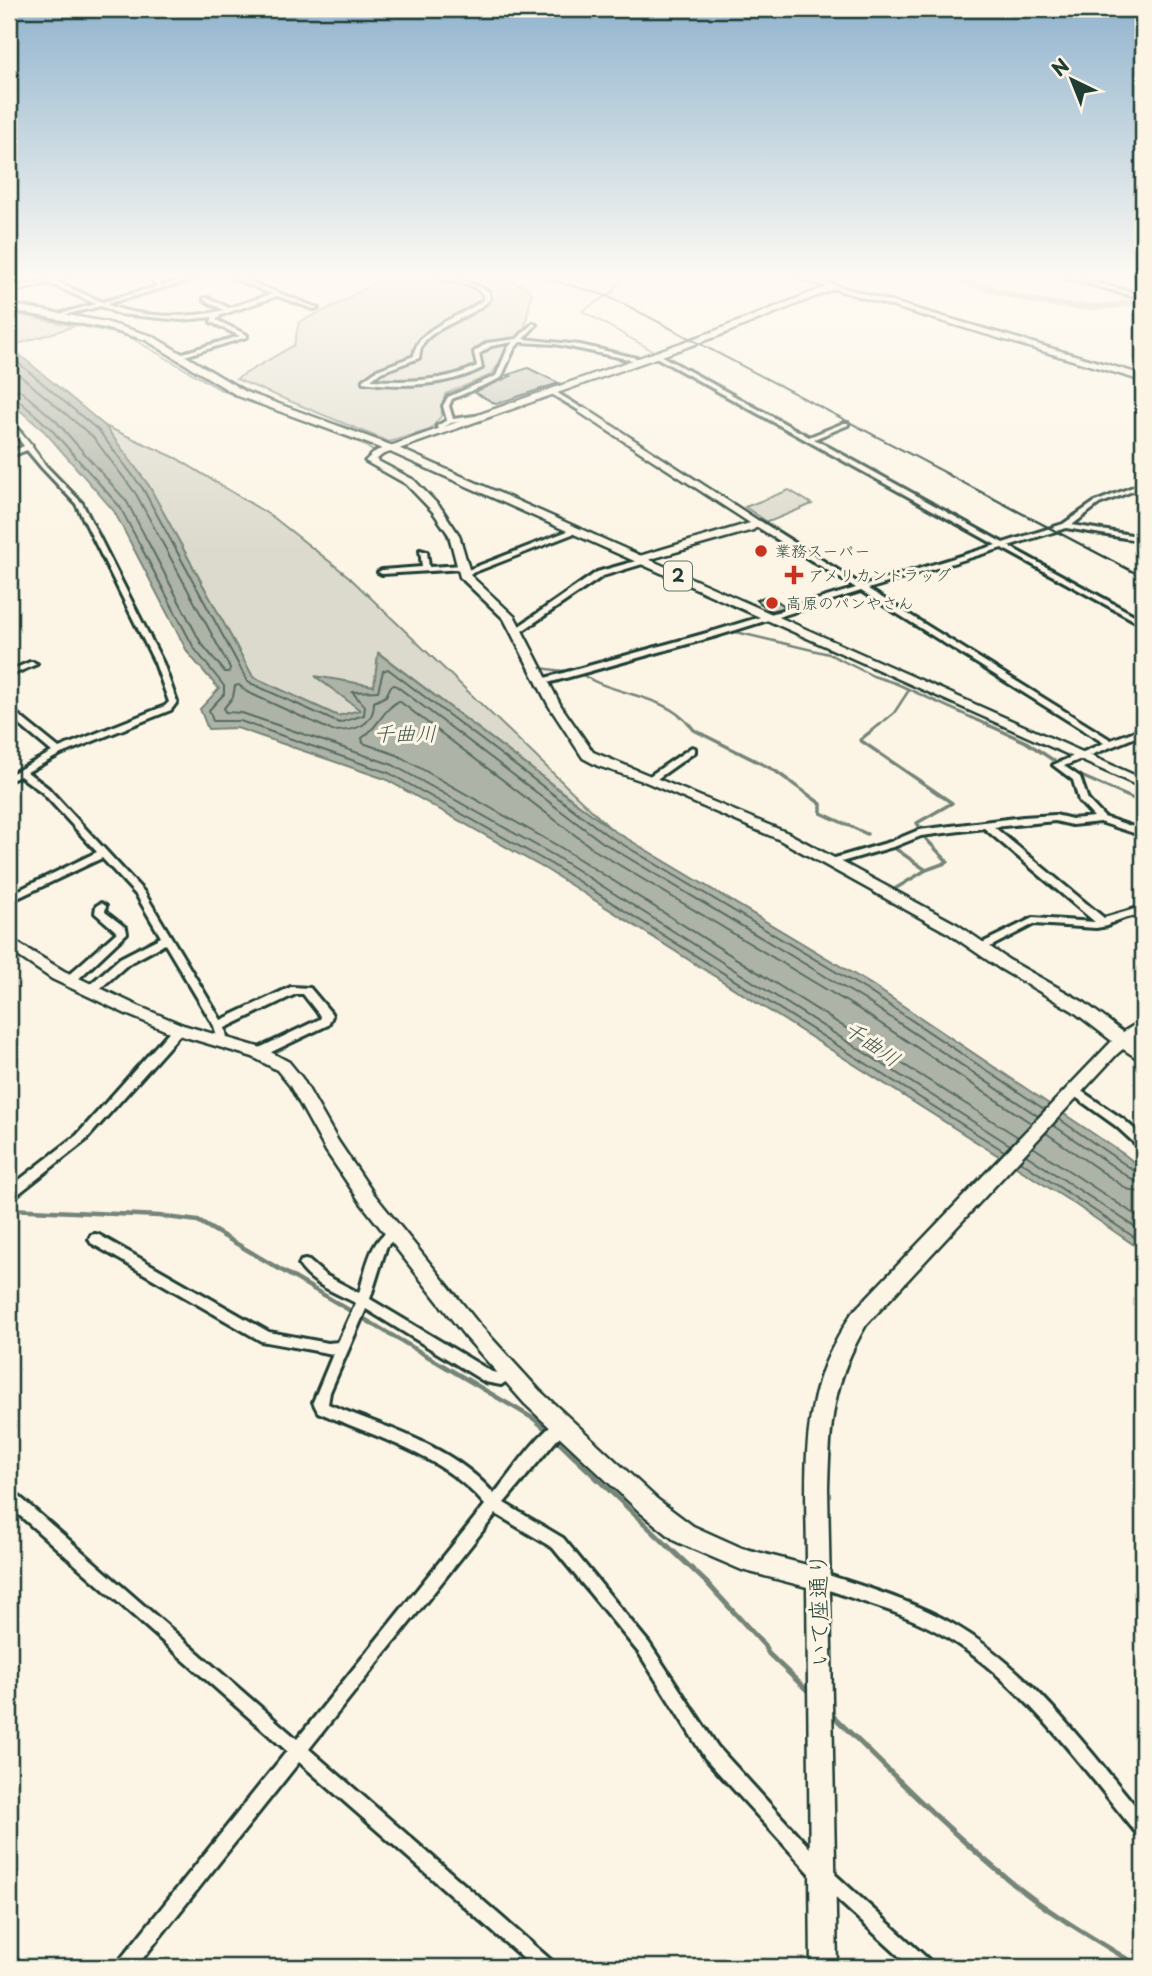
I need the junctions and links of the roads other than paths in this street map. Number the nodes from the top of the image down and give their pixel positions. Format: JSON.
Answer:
{"nodes":[{"id":1,"x":200,"y":369,"type":"edge"},
{"id":2,"x":386,"y":369,"type":"edge"},
{"id":3,"x":476,"y":369,"type":"edge"},
{"id":4,"x":502,"y":369,"type":"edge"},
{"id":5,"x":615,"y":369,"type":"edge"},
{"id":6,"x":682,"y":369,"type":"edge"},
{"id":7,"x":1113,"y":369,"type":"edge"},
{"id":8,"x":1143,"y":378,"type":"edge"},
{"id":9,"x":552,"y":391,"type":"junction"},
{"id":10,"x":582,"y":410,"type":"joint"},
{"id":11,"x":9,"y":422,"type":"edge"},
{"id":12,"x":846,"y":424,"type":"dead end"},
{"id":13,"x":446,"y":425,"type":"junction"},
{"id":14,"x":810,"y":438,"type":"junction"},
{"id":15,"x":30,"y":446,"type":"junction"},
{"id":16,"x":392,"y":449,"type":"junction"},
{"id":17,"x":9,"y":455,"type":"edge"},
{"id":18,"x":1143,"y":485,"type":"edge"},
{"id":19,"x":757,"y":523,"type":"junction"},
{"id":20,"x":1066,"y":526,"type":"junction"},
{"id":21,"x":576,"y":531,"type":"junction"},
{"id":22,"x":1143,"y":539,"type":"edge"},
{"id":23,"x":1002,"y":546,"type":"junction"},
{"id":24,"x":423,"y":552,"type":"dead end"},
{"id":25,"x":641,"y":560,"type":"junction"},
{"id":26,"x":426,"y":569,"type":"junction"},
{"id":27,"x":464,"y":570,"type":"junction"},
{"id":28,"x":382,"y":572,"type":"dead end"},
{"id":29,"x":864,"y":588,"type":"junction"},
{"id":30,"x":770,"y":617,"type":"junction"},
{"id":31,"x":1143,"y":623,"type":"edge"},
{"id":32,"x":516,"y":631,"type":"junction"},
{"id":33,"x":33,"y":664,"type":"dead end"},
{"id":34,"x":9,"y":674,"type":"edge"},
{"id":35,"x":541,"y":682,"type":"junction"},
{"id":36,"x":9,"y":712,"type":"edge"},
{"id":37,"x":20,"y":721,"type":"junction"},
{"id":38,"x":9,"y":727,"type":"edge"},
{"id":39,"x":1143,"y":732,"type":"edge"},
{"id":40,"x":1111,"y":744,"type":"junction"},
{"id":41,"x":692,"y":750,"type":"dead end"},
{"id":42,"x":58,"y":752,"type":"junction"},
{"id":43,"x":1081,"y":755,"type":"junction"},
{"id":44,"x":21,"y":772,"type":"junction"},
{"id":45,"x":9,"y":778,"type":"edge"},
{"id":46,"x":650,"y":779,"type":"junction"},
{"id":47,"x":1143,"y":784,"type":"edge"},
{"id":48,"x":1101,"y":819,"type":"junction"},
{"id":49,"x":988,"y":827,"type":"junction"},
{"id":50,"x":1143,"y":833,"type":"edge"},
{"id":51,"x":104,"y":853,"type":"junction"},
{"id":52,"x":831,"y":862,"type":"junction"},
{"id":53,"x":9,"y":899,"type":"edge"},
{"id":54,"x":101,"y":906,"type":"dead end"},
{"id":55,"x":1143,"y":914,"type":"edge"},
{"id":56,"x":1104,"y":924,"type":"junction"},
{"id":57,"x":168,"y":938,"type":"junction"},
{"id":58,"x":9,"y":943,"type":"edge"},
{"id":59,"x":982,"y":947,"type":"junction"},
{"id":60,"x":69,"y":981,"type":"junction"},
{"id":61,"x":90,"y":991,"type":"junction"},
{"id":62,"x":1143,"y":1026,"type":"edge"},
{"id":63,"x":178,"y":1029,"type":"junction"},
{"id":64,"x":221,"y":1034,"type":"junction"},
{"id":65,"x":1123,"y":1039,"type":"junction"},
{"id":66,"x":260,"y":1053,"type":"junction"},
{"id":67,"x":1143,"y":1056,"type":"edge"},
{"id":68,"x":1071,"y":1094,"type":"junction"},
{"id":69,"x":1143,"y":1144,"type":"edge"},
{"id":70,"x":9,"y":1195,"type":"edge"},
{"id":71,"x":394,"y":1233,"type":"junction"},
{"id":72,"x":95,"y":1239,"type":"dead end"},
{"id":73,"x":305,"y":1265,"type":"dead end"},
{"id":74,"x":359,"y":1309,"type":"junction"},
{"id":75,"x":341,"y":1348,"type":"junction"},
{"id":76,"x":508,"y":1373,"type":"junction"},
{"id":77,"x":554,"y":1433,"type":"junction"},
{"id":78,"x":9,"y":1497,"type":"edge"},
{"id":79,"x":494,"y":1505,"type":"junction"},
{"id":80,"x":819,"y":1578,"type":"junction"},
{"id":81,"x":298,"y":1751,"type":"junction"},
{"id":82,"x":1143,"y":1828,"type":"edge"},
{"id":83,"x":822,"y":1874,"type":"junction"},
{"id":84,"x":125,"y":1967,"type":"edge"},
{"id":85,"x":546,"y":1967,"type":"edge"},
{"id":86,"x":824,"y":1967,"type":"edge"},
{"id":87,"x":924,"y":1967,"type":"edge"}],
"edges":[{"from":1,"to":16,"type":"main road","number":"2"},
{"from":2,"to":3,"type":"street"},
{"from":4,"to":13,"type":"street"},
{"from":5,"to":9,"type":"street"},
{"from":6,"to":14,"type":"street"},
{"from":7,"to":8,"type":"street"},
{"from":9,"to":10,"type":"street"},
{"from":9,"to":13,"type":"street"},
{"from":10,"to":19,"type":"street"},
{"from":11,"to":15,"type":"street"},
{"from":12,"to":14,"type":"street"},
{"from":13,"to":16,"type":"street"},
{"from":14,"to":23,"type":"street"},
{"from":15,"to":17,"type":"street"},
{"from":15,"to":42,"type":"street"},
{"from":16,"to":21,"type":"main road","number":"2"},
{"from":16,"to":27,"type":"street"},
{"from":18,"to":20,"type":"street"},
{"from":19,"to":25,"type":"street"},
{"from":19,"to":29,"type":"street"},
{"from":20,"to":22,"type":"street"},
{"from":20,"to":23,"type":"street"},
{"from":21,"to":25,"type":"main road","number":"2"},
{"from":21,"to":27,"type":"street"},
{"from":23,"to":29,"type":"street"},
{"from":23,"to":31,"type":"street"},
{"from":24,"to":26,"type":"street"},
{"from":25,"to":30,"type":"main road","number":"2"},
{"from":25,"to":32,"type":"street"},
{"from":26,"to":27,"type":"street"},
{"from":26,"to":28,"type":"street"},
{"from":27,"to":32,"type":"street"},
{"from":29,"to":30,"type":"street"},
{"from":29,"to":40,"type":"street"},
{"from":30,"to":35,"type":"street"},
{"from":30,"to":43,"type":"main road","number":"2"},
{"from":32,"to":35,"type":"street"},
{"from":33,"to":34,"type":"street"},
{"from":35,"to":46,"type":"street"},
{"from":36,"to":37,"type":"street"},
{"from":37,"to":38,"type":"street"},
{"from":37,"to":42,"type":"street"},
{"from":39,"to":40,"type":"street"},
{"from":40,"to":43,"type":"street"},
{"from":41,"to":46,"type":"street"},
{"from":42,"to":44,"type":"street"},
{"from":43,"to":47,"type":"main road","number":"2"},
{"from":43,"to":48,"type":"street"},
{"from":44,"to":45,"type":"street"},
{"from":44,"to":51,"type":"street"},
{"from":46,"to":52,"type":"street"},
{"from":48,"to":49,"type":"street"},
{"from":48,"to":50,"type":"street"},
{"from":49,"to":52,"type":"street"},
{"from":49,"to":56,"type":"street"},
{"from":51,"to":53,"type":"street"},
{"from":51,"to":57,"type":"street"},
{"from":52,"to":59,"type":"street"},
{"from":54,"to":60,"type":"street"},
{"from":55,"to":56,"type":"street"},
{"from":56,"to":59,"type":"street"},
{"from":57,"to":61,"type":"street"},
{"from":57,"to":64,"type":"street"},
{"from":58,"to":60,"type":"street"},
{"from":59,"to":65,"type":"street"},
{"from":60,"to":61,"type":"street"},
{"from":61,"to":63,"type":"street"},
{"from":62,"to":65,"type":"street"},
{"from":63,"to":64,"type":"street"},
{"from":63,"to":70,"type":"street"},
{"from":64,"to":66,"type":"street"},
{"from":64,"to":66,"type":"street"},
{"from":65,"to":67,"type":"street"},
{"from":65,"to":68,"type":"street"},
{"from":66,"to":71,"type":"street"},
{"from":68,"to":69,"type":"street"},
{"from":68,"to":80,"type":"street","name":"いて座通り"},
{"from":71,"to":74,"type":"street"},
{"from":71,"to":76,"type":"street"},
{"from":72,"to":75,"type":"street"},
{"from":73,"to":74,"type":"street"},
{"from":74,"to":75,"type":"street"},
{"from":74,"to":76,"type":"street"},
{"from":75,"to":79,"type":"street"},
{"from":76,"to":77,"type":"street"},
{"from":77,"to":79,"type":"street"},
{"from":77,"to":80,"type":"street"},
{"from":78,"to":81,"type":"street"},
{"from":79,"to":81,"type":"street"},
{"from":79,"to":83,"type":"street"},
{"from":80,"to":82,"type":"street"},
{"from":80,"to":83,"type":"street","name":"いて座通り"},
{"from":81,"to":84,"type":"street"},
{"from":81,"to":85,"type":"street"},
{"from":83,"to":86,"type":"street","name":"いて座通り"},
{"from":83,"to":87,"type":"street"}]}
